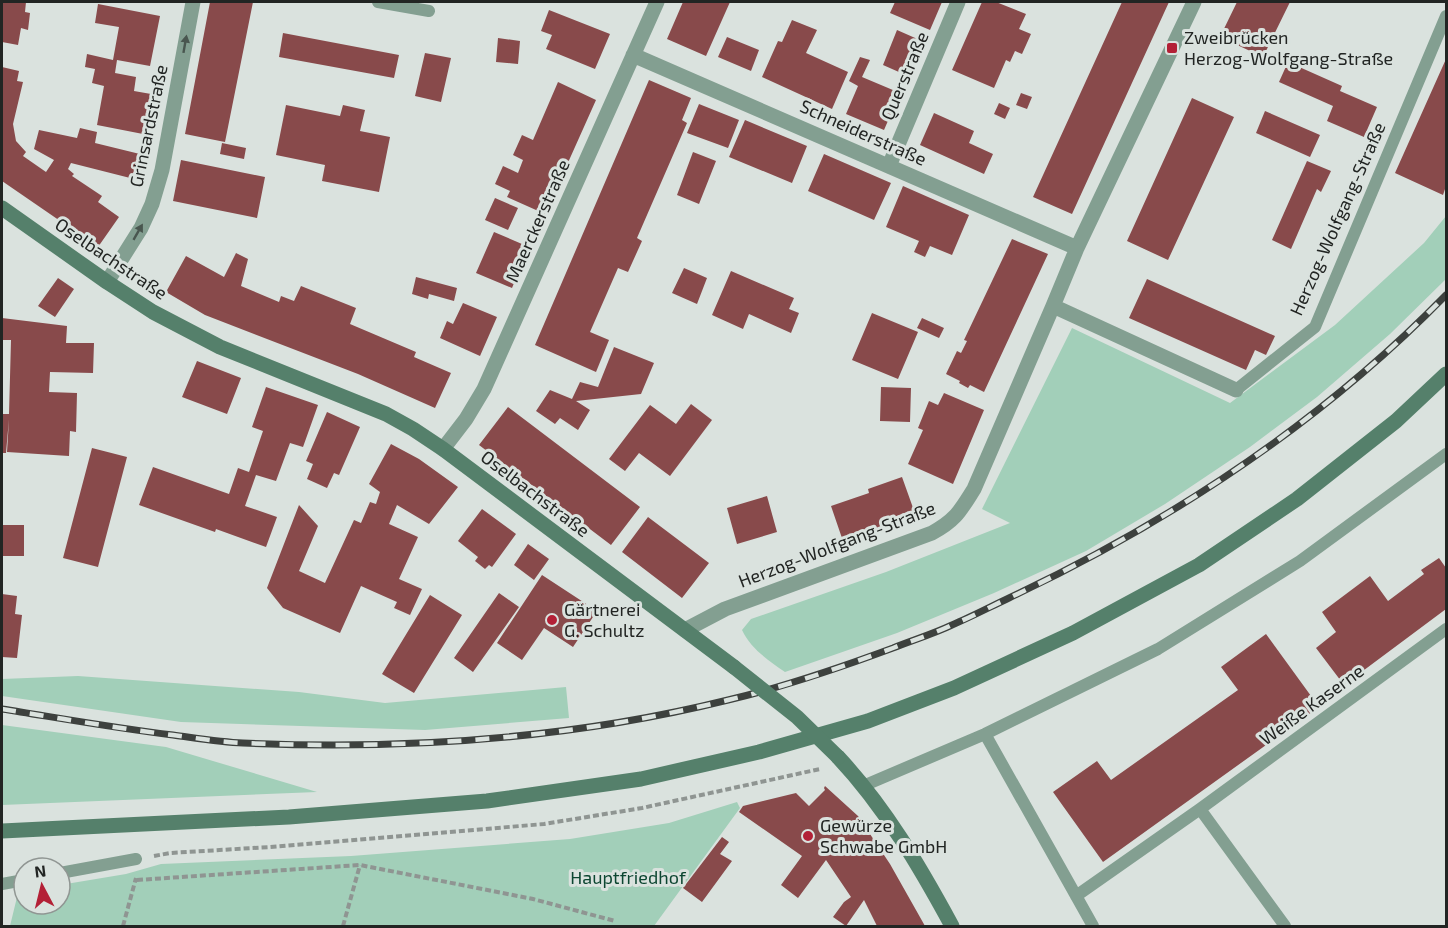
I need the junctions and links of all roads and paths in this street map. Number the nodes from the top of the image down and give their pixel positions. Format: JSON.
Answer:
{"nodes":[{"id":1,"x":193,"y":2,"type":"edge"},
{"id":2,"x":378,"y":2,"type":"edge"},
{"id":3,"x":657,"y":2,"type":"edge"},
{"id":4,"x":957,"y":2,"type":"edge"},
{"id":5,"x":1194,"y":2,"type":"edge"},
{"id":6,"x":429,"y":11,"type":"dead end"},
{"id":7,"x":1446,"y":16,"type":"edge"},
{"id":8,"x":633,"y":54,"type":"junction"},
{"id":9,"x":889,"y":166,"type":"junction"},
{"id":10,"x":2,"y":208,"type":"edge"},
{"id":11,"x":1077,"y":248,"type":"junction"},
{"id":12,"x":107,"y":282,"type":"junction"},
{"id":13,"x":1053,"y":306,"type":"junction"},
{"id":14,"x":1446,"y":374,"type":"edge"},
{"id":15,"x":1236,"y":390,"type":"joint"},
{"id":16,"x":443,"y":449,"type":"junction"},
{"id":17,"x":1446,"y":454,"type":"edge"},
{"id":18,"x":1446,"y":629,"type":"edge"},
{"id":19,"x":685,"y":630,"type":"junction"},
{"id":20,"x":985,"y":734,"type":"junction"},
{"id":21,"x":863,"y":786,"type":"junction"},
{"id":22,"x":1200,"y":809,"type":"junction"},
{"id":23,"x":2,"y":831,"type":"edge"},
{"id":24,"x":136,"y":859,"type":"joint"},
{"id":25,"x":360,"y":865,"type":"junction"},
{"id":26,"x":72,"y":871,"type":"edge"},
{"id":27,"x":136,"y":880,"type":"junction"},
{"id":28,"x":1076,"y":896,"type":"junction"},
{"id":29,"x":615,"y":921,"type":"dead end"},
{"id":30,"x":123,"y":927,"type":"edge"},
{"id":31,"x":343,"y":927,"type":"edge"},
{"id":32,"x":952,"y":927,"type":"edge"},
{"id":33,"x":1093,"y":927,"type":"edge"},
{"id":34,"x":1286,"y":927,"type":"edge"}],
"edges":[{"from":12,"to":1,"type":"street","name":"Grinsardstraße","one_way":true},
{"from":2,"to":6,"type":"lane"},
{"from":3,"to":8,"type":"street","name":"Maerckerstraße"},
{"from":4,"to":9,"type":"street","name":"Querstraße"},
{"from":5,"to":11,"type":"street","name":"Herzog-Wolfgang-Straße"},
{"from":7,"to":15,"type":"lane","name":"Herzog-Wolfgang-Straße"},
{"from":8,"to":9,"type":"street","name":"Schneiderstraße"},
{"from":8,"to":16,"type":"street","name":"Maerckerstraße"},
{"from":9,"to":11,"type":"street","name":"Schneiderstraße"},
{"from":10,"to":12,"type":"main road","name":"Oselbachstraße"},
{"from":11,"to":13,"type":"street","name":"Herzog-Wolfgang-Straße"},
{"from":12,"to":16,"type":"main road","name":"Oselbachstraße"},
{"from":13,"to":15,"type":"street","name":"Herzog-Wolfgang-Straße"},
{"from":13,"to":19,"type":"street","name":"Herzog-Wolfgang-Straße"},
{"from":14,"to":23,"type":"main road"},
{"from":16,"to":19,"type":"main road","name":"Oselbachstraße"},
{"from":17,"to":20,"type":"lane"},
{"from":18,"to":22,"type":"lane","name":"Weiße Kaserne"},
{"from":19,"to":21,"type":"main road","name":"Oselbachstraße","bridge":true},
{"from":20,"to":21,"type":"lane"},
{"from":20,"to":28,"type":"lane"},
{"from":21,"to":32,"type":"main road","name":"Oselbachstraße"},
{"from":22,"to":28,"type":"lane","name":"Weiße Kaserne"},
{"from":22,"to":34,"type":"lane"},
{"from":24,"to":26,"type":"lane"},
{"from":24,"to":27,"type":"path"},
{"from":25,"to":27,"type":"path"},
{"from":25,"to":29,"type":"path"},
{"from":25,"to":31,"type":"path"},
{"from":27,"to":30,"type":"path"},
{"from":28,"to":33,"type":"lane"}]}
